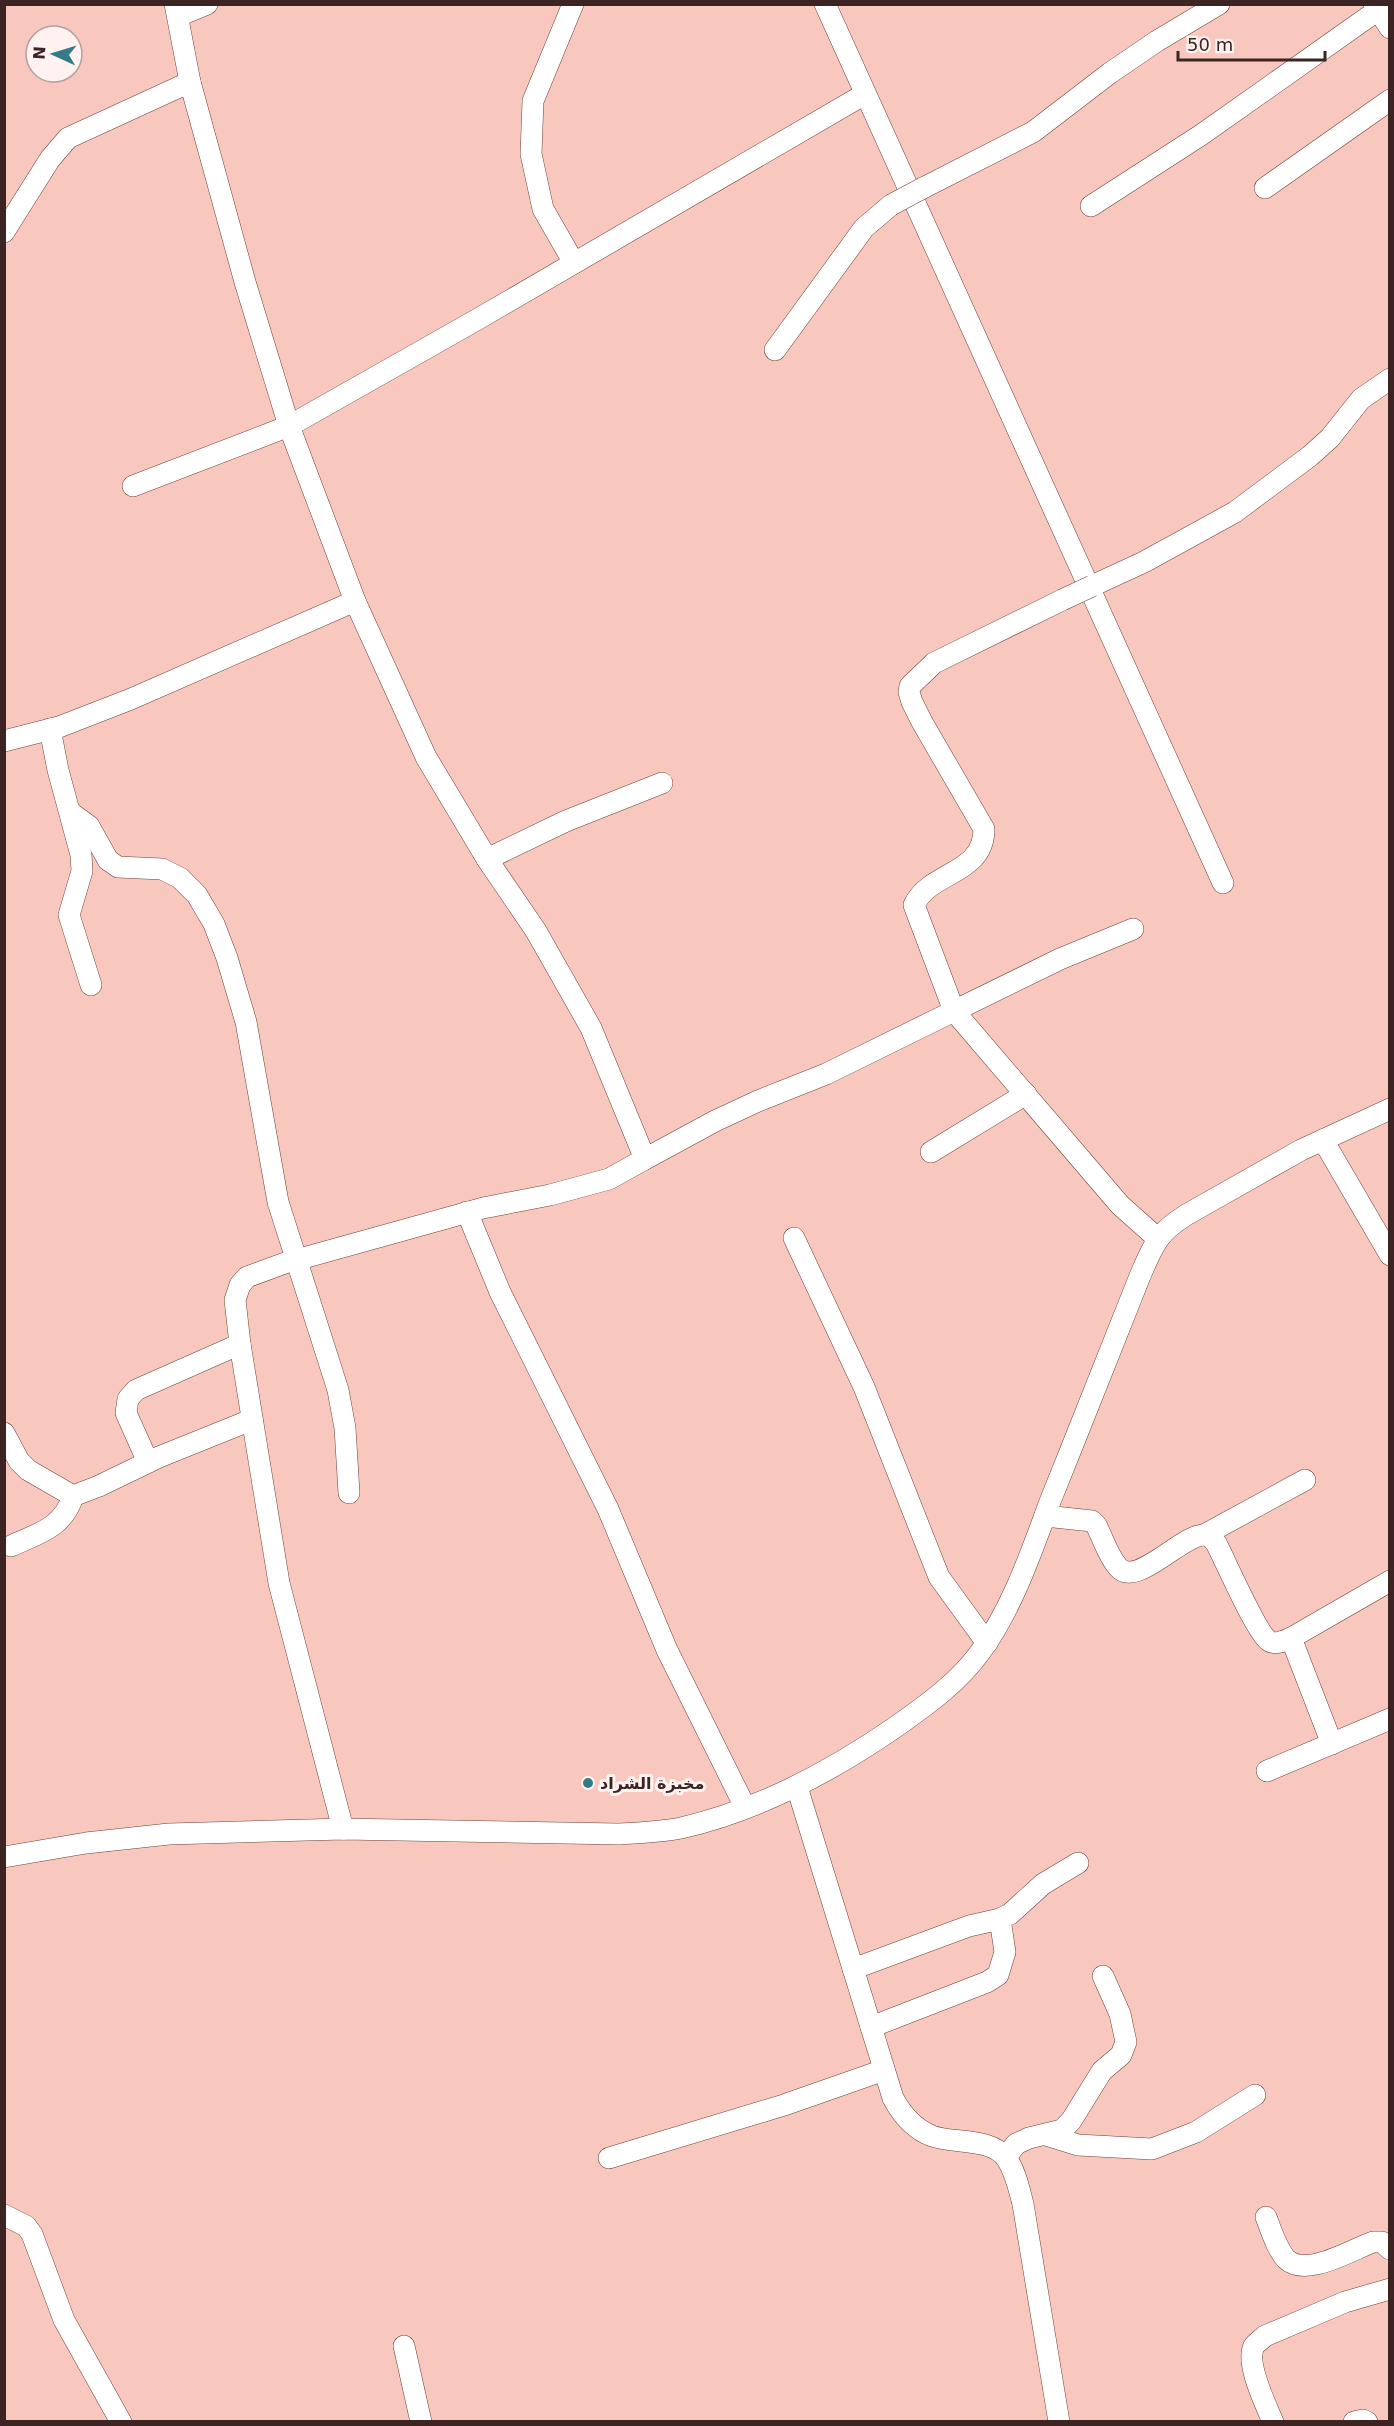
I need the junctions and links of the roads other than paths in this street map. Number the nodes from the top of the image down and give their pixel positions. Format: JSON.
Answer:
{"nodes":[{"id":1,"x":207,"y":4,"type":"edge"},
{"id":2,"x":573,"y":4,"type":"edge"},
{"id":3,"x":825,"y":4,"type":"edge"},
{"id":4,"x":1219,"y":4,"type":"edge"},
{"id":5,"x":177,"y":10,"type":"edge"},
{"id":6,"x":1380,"y":14,"type":"edge"},
{"id":7,"x":190,"y":82,"type":"junction"},
{"id":8,"x":865,"y":94,"type":"junction"},
{"id":9,"x":1389,"y":100,"type":"edge"},
{"id":10,"x":1265,"y":188,"type":"dead end"},
{"id":11,"x":1091,"y":206,"type":"dead end"},
{"id":12,"x":4,"y":232,"type":"edge"},
{"id":13,"x":574,"y":263,"type":"junction"},
{"id":14,"x":775,"y":350,"type":"dead end"},
{"id":15,"x":1389,"y":379,"type":"edge"},
{"id":16,"x":289,"y":426,"type":"junction"},
{"id":17,"x":133,"y":486,"type":"dead end"},
{"id":18,"x":355,"y":601,"type":"junction"},
{"id":19,"x":50,"y":729,"type":"junction"},
{"id":20,"x":4,"y":741,"type":"edge"},
{"id":21,"x":662,"y":783,"type":"dead end"},
{"id":22,"x":71,"y":813,"type":"junction"},
{"id":23,"x":488,"y":859,"type":"junction"},
{"id":24,"x":1223,"y":882,"type":"dead end"},
{"id":25,"x":1133,"y":929,"type":"dead end"},
{"id":26,"x":91,"y":985,"type":"dead end"},
{"id":27,"x":954,"y":1011,"type":"junction"},
{"id":28,"x":1026,"y":1094,"type":"junction"},
{"id":29,"x":1389,"y":1109,"type":"edge"},
{"id":30,"x":1323,"y":1140,"type":"junction"},
{"id":31,"x":931,"y":1152,"type":"dead end"},
{"id":32,"x":645,"y":1159,"type":"junction"},
{"id":33,"x":467,"y":1212,"type":"junction"},
{"id":34,"x":1165,"y":1231,"type":"junction"},
{"id":35,"x":794,"y":1238,"type":"dead end"},
{"id":36,"x":1389,"y":1255,"type":"edge"},
{"id":37,"x":298,"y":1259,"type":"junction"},
{"id":38,"x":240,"y":1344,"type":"junction"},
{"id":39,"x":252,"y":1420,"type":"junction"},
{"id":40,"x":4,"y":1433,"type":"edge"},
{"id":41,"x":148,"y":1462,"type":"junction"},
{"id":42,"x":1305,"y":1480,"type":"dead end"},
{"id":43,"x":349,"y":1493,"type":"dead end"},
{"id":44,"x":74,"y":1496,"type":"junction"},
{"id":45,"x":1053,"y":1517,"type":"junction"},
{"id":46,"x":1204,"y":1535,"type":"junction"},
{"id":47,"x":10,"y":1546,"type":"dead end"},
{"id":48,"x":1389,"y":1581,"type":"edge"},
{"id":49,"x":1291,"y":1638,"type":"junction"},
{"id":50,"x":987,"y":1642,"type":"junction"},
{"id":51,"x":1389,"y":1719,"type":"edge"},
{"id":52,"x":1332,"y":1744,"type":"junction"},
{"id":53,"x":1267,"y":1771,"type":"dead end"},
{"id":54,"x":797,"y":1787,"type":"junction"},
{"id":55,"x":745,"y":1808,"type":"junction"},
{"id":56,"x":343,"y":1829,"type":"junction"},
{"id":57,"x":4,"y":1857,"type":"edge"},
{"id":58,"x":1078,"y":1863,"type":"dead end"},
{"id":59,"x":1000,"y":1919,"type":"junction"},
{"id":60,"x":853,"y":1969,"type":"junction"},
{"id":61,"x":1103,"y":1976,"type":"dead end"},
{"id":62,"x":871,"y":2027,"type":"junction"},
{"id":63,"x":884,"y":2070,"type":"junction"},
{"id":64,"x":1255,"y":2095,"type":"dead end"},
{"id":65,"x":1046,"y":2135,"type":"junction"},
{"id":66,"x":1006,"y":2157,"type":"junction"},
{"id":67,"x":609,"y":2158,"type":"dead end"},
{"id":68,"x":4,"y":2214,"type":"edge"},
{"id":69,"x":1266,"y":2217,"type":"dead end"},
{"id":70,"x":1389,"y":2249,"type":"edge"},
{"id":71,"x":1389,"y":2289,"type":"edge"},
{"id":72,"x":404,"y":2346,"type":"dead end"},
{"id":73,"x":120,"y":2421,"type":"edge"},
{"id":74,"x":421,"y":2421,"type":"edge"},
{"id":75,"x":1059,"y":2421,"type":"edge"},
{"id":76,"x":1273,"y":2421,"type":"edge"},
{"id":77,"x":1354,"y":2421,"type":"edge"},
{"id":78,"x":1367,"y":2421,"type":"edge"}],
"edges":[{"from":1,"to":5,"type":"street"},
{"from":2,"to":13,"type":"street"},
{"from":3,"to":8,"type":"street"},
{"from":4,"to":14,"type":"street","bridge":true},
{"from":5,"to":7,"type":"street"},
{"from":6,"to":11,"type":"street"},
{"from":7,"to":12,"type":"street"},
{"from":7,"to":16,"type":"street"},
{"from":8,"to":13,"type":"street"},
{"from":8,"to":24,"type":"street"},
{"from":9,"to":10,"type":"street"},
{"from":13,"to":16,"type":"street"},
{"from":15,"to":27,"type":"street","bridge":true},
{"from":16,"to":17,"type":"street"},
{"from":16,"to":18,"type":"street"},
{"from":18,"to":19,"type":"street"},
{"from":18,"to":23,"type":"street"},
{"from":19,"to":20,"type":"street"},
{"from":19,"to":22,"type":"street"},
{"from":21,"to":23,"type":"street"},
{"from":22,"to":26,"type":"street"},
{"from":22,"to":37,"type":"street"},
{"from":23,"to":32,"type":"street"},
{"from":25,"to":27,"type":"street"},
{"from":27,"to":28,"type":"street"},
{"from":27,"to":32,"type":"street"},
{"from":28,"to":31,"type":"street"},
{"from":28,"to":34,"type":"street"},
{"from":29,"to":30,"type":"street"},
{"from":30,"to":34,"type":"street"},
{"from":30,"to":36,"type":"street"},
{"from":32,"to":33,"type":"street"},
{"from":33,"to":37,"type":"street"},
{"from":33,"to":55,"type":"street"},
{"from":34,"to":45,"type":"street"},
{"from":35,"to":50,"type":"street"},
{"from":37,"to":38,"type":"street"},
{"from":37,"to":43,"type":"street"},
{"from":38,"to":39,"type":"street"},
{"from":38,"to":41,"type":"street"},
{"from":39,"to":41,"type":"street"},
{"from":39,"to":56,"type":"street"},
{"from":40,"to":44,"type":"street"},
{"from":41,"to":44,"type":"street"},
{"from":42,"to":46,"type":"street"},
{"from":44,"to":47,"type":"street"},
{"from":45,"to":46,"type":"street"},
{"from":45,"to":50,"type":"street"},
{"from":46,"to":49,"type":"street"},
{"from":48,"to":49,"type":"street"},
{"from":49,"to":52,"type":"street"},
{"from":50,"to":54,"type":"street"},
{"from":51,"to":52,"type":"street"},
{"from":52,"to":53,"type":"street"},
{"from":54,"to":55,"type":"street"},
{"from":54,"to":60,"type":"street"},
{"from":55,"to":56,"type":"street"},
{"from":56,"to":57,"type":"street"},
{"from":58,"to":59,"type":"street"},
{"from":59,"to":60,"type":"street"},
{"from":59,"to":62,"type":"street"},
{"from":60,"to":62,"type":"street"},
{"from":61,"to":65,"type":"street"},
{"from":62,"to":63,"type":"street"},
{"from":63,"to":66,"type":"street"},
{"from":63,"to":67,"type":"street"},
{"from":64,"to":65,"type":"street"},
{"from":65,"to":66,"type":"street"},
{"from":66,"to":75,"type":"street"},
{"from":68,"to":73,"type":"street"},
{"from":69,"to":70,"type":"street"},
{"from":71,"to":76,"type":"street"},
{"from":72,"to":74,"type":"street"},
{"from":77,"to":78,"type":"street"}]}
